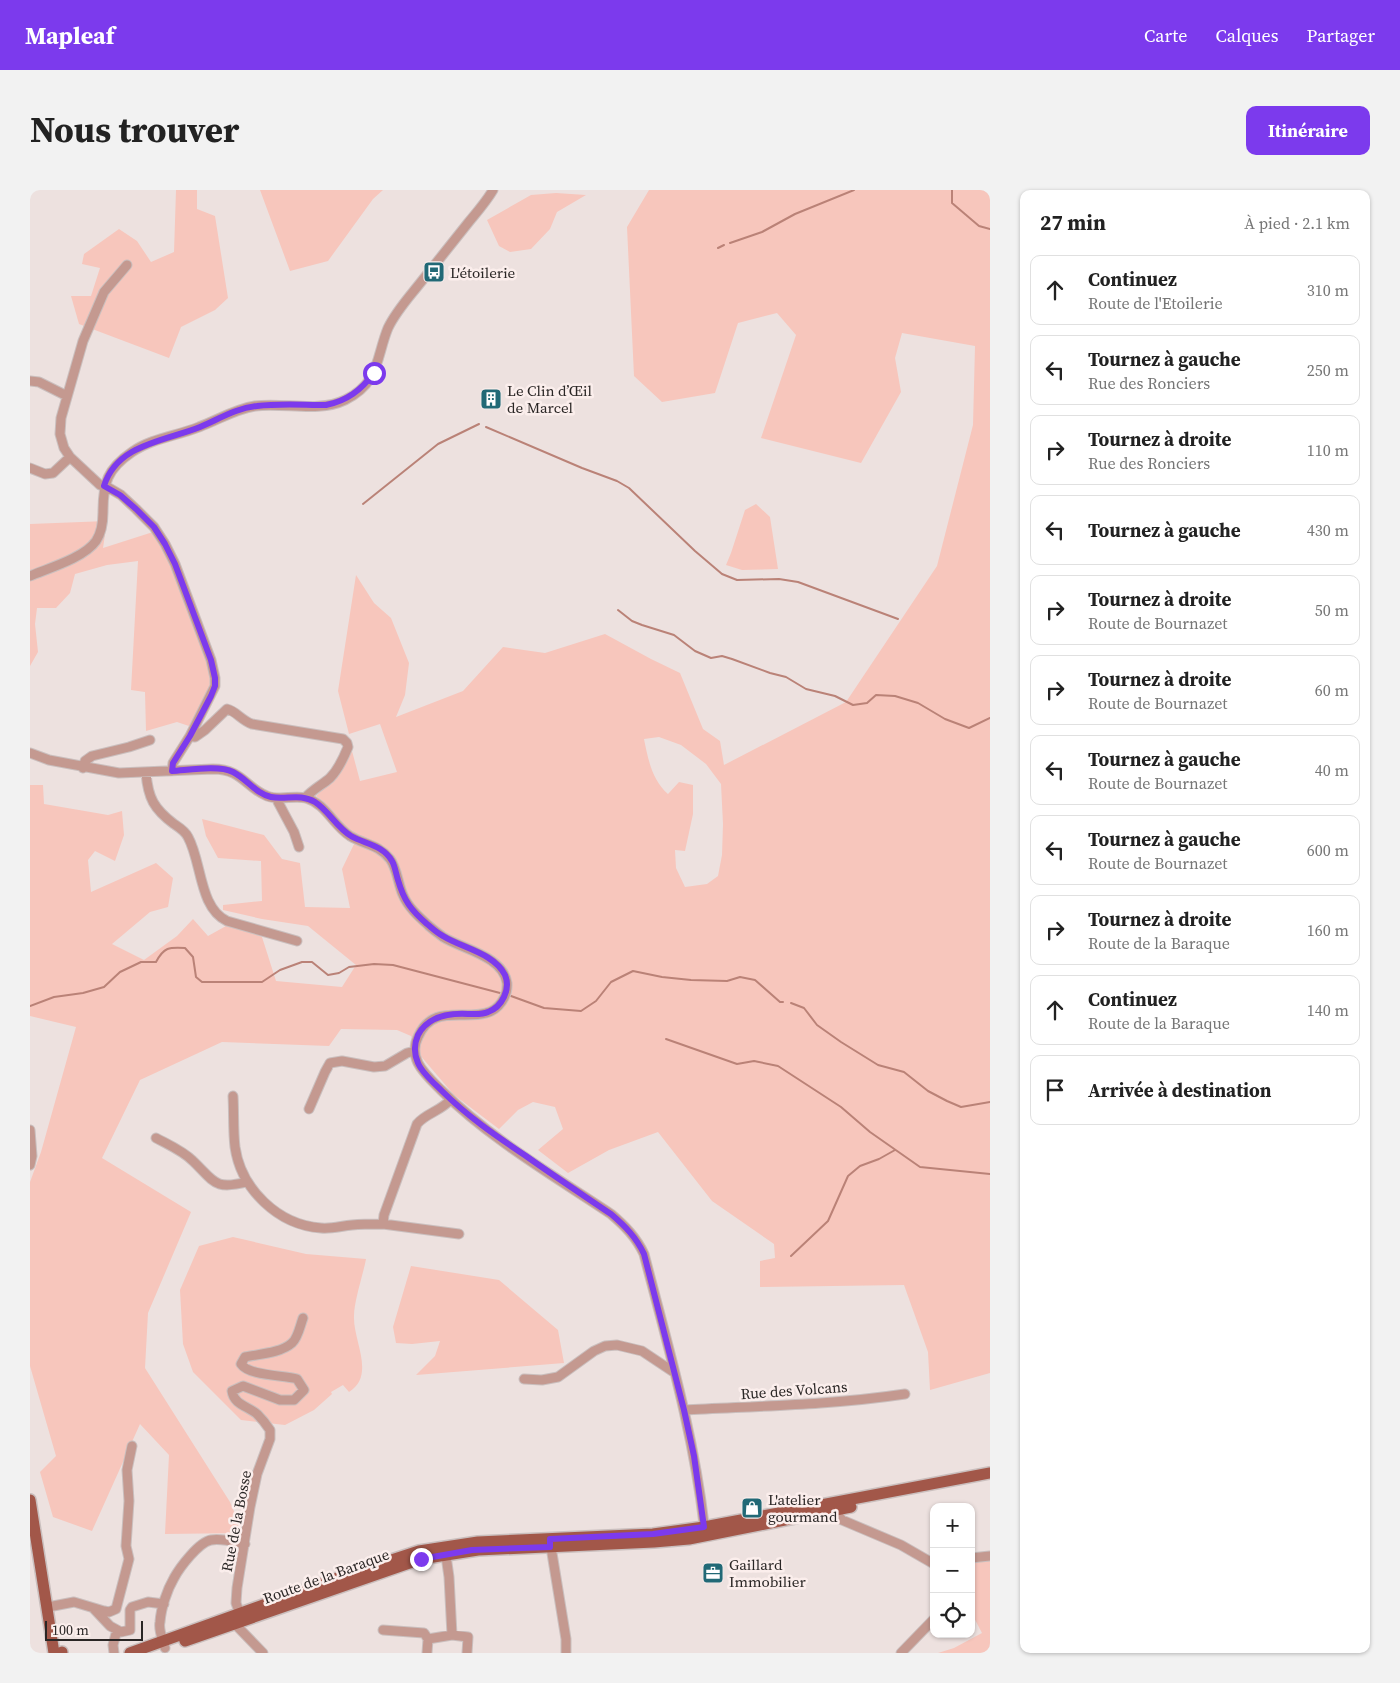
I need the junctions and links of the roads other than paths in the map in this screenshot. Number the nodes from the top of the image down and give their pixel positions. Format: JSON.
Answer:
{"nodes":[{"id":1,"x":493,"y":190,"type":"edge"},
{"id":2,"x":127,"y":265,"type":"dead end"},
{"id":3,"x":30,"y":380,"type":"edge"},
{"id":4,"x":67,"y":396,"type":"junction"},
{"id":5,"x":70,"y":457,"type":"junction"},
{"id":6,"x":30,"y":468,"type":"edge"},
{"id":7,"x":104,"y":486,"type":"junction"},
{"id":8,"x":30,"y":576,"type":"edge"},
{"id":9,"x":190,"y":736,"type":"junction"},
{"id":10,"x":150,"y":740,"type":"dead end"},
{"id":11,"x":30,"y":753,"type":"edge"},
{"id":12,"x":83,"y":768,"type":"junction"},
{"id":13,"x":172,"y":771,"type":"junction"},
{"id":14,"x":146,"y":773,"type":"junction"},
{"id":15,"x":278,"y":798,"type":"junction"},
{"id":16,"x":306,"y":798,"type":"junction"},
{"id":17,"x":300,"y":847,"type":"dead end"},
{"id":18,"x":297,"y":941,"type":"dead end"},
{"id":19,"x":415,"y":1052,"type":"junction"},
{"id":20,"x":233,"y":1096,"type":"dead end"},
{"id":21,"x":450,"y":1100,"type":"junction"},
{"id":22,"x":309,"y":1109,"type":"dead end"},
{"id":23,"x":30,"y":1130,"type":"edge"},
{"id":24,"x":156,"y":1138,"type":"dead end"},
{"id":25,"x":30,"y":1165,"type":"edge"},
{"id":26,"x":247,"y":1182,"type":"junction"},
{"id":27,"x":383,"y":1224,"type":"junction"},
{"id":28,"x":459,"y":1234,"type":"dead end"},
{"id":29,"x":302,"y":1318,"type":"dead end"},
{"id":30,"x":674,"y":1373,"type":"junction"},
{"id":31,"x":524,"y":1378,"type":"dead end"},
{"id":32,"x":905,"y":1394,"type":"dead end"},
{"id":33,"x":684,"y":1410,"type":"junction"},
{"id":34,"x":132,"y":1446,"type":"dead end"},
{"id":35,"x":990,"y":1473,"type":"edge"},
{"id":36,"x":990,"y":1480,"type":"edge"},
{"id":37,"x":30,"y":1500,"type":"edge"},
{"id":38,"x":831,"y":1507,"type":"junction"},
{"id":39,"x":32,"y":1522,"type":"edge"},
{"id":40,"x":704,"y":1531,"type":"junction"},
{"id":41,"x":550,"y":1543,"type":"junction"},
{"id":42,"x":246,"y":1544,"type":"junction"},
{"id":43,"x":445,"y":1550,"type":"junction"},
{"id":44,"x":990,"y":1556,"type":"edge"},
{"id":45,"x":975,"y":1558,"type":"edge"},
{"id":46,"x":930,"y":1562,"type":"edge"},
{"id":47,"x":164,"y":1604,"type":"junction"},
{"id":48,"x":48,"y":1607,"type":"junction"},
{"id":49,"x":94,"y":1608,"type":"junction"},
{"id":50,"x":234,"y":1618,"type":"junction"},
{"id":51,"x":930,"y":1623,"type":"edge"},
{"id":52,"x":117,"y":1630,"type":"junction"},
{"id":53,"x":383,"y":1630,"type":"dead end"},
{"id":54,"x":52,"y":1631,"type":"junction"},
{"id":55,"x":452,"y":1635,"type":"junction"},
{"id":56,"x":428,"y":1639,"type":"junction"},
{"id":57,"x":164,"y":1645,"type":"junction"},
{"id":58,"x":54,"y":1653,"type":"edge"},
{"id":59,"x":62,"y":1653,"type":"edge"},
{"id":60,"x":114,"y":1653,"type":"edge"},
{"id":61,"x":130,"y":1653,"type":"edge"},
{"id":62,"x":141,"y":1653,"type":"edge"},
{"id":63,"x":150,"y":1653,"type":"edge"},
{"id":64,"x":263,"y":1653,"type":"edge"},
{"id":65,"x":427,"y":1653,"type":"edge"},
{"id":66,"x":467,"y":1653,"type":"edge"},
{"id":67,"x":566,"y":1653,"type":"edge"},
{"id":68,"x":901,"y":1653,"type":"edge"}],
"edges":[{"from":1,"to":7,"type":"street"},
{"from":2,"to":4,"type":"street"},
{"from":3,"to":4,"type":"street"},
{"from":4,"to":5,"type":"street"},
{"from":5,"to":6,"type":"street"},
{"from":5,"to":7,"type":"street"},
{"from":7,"to":8,"type":"street"},
{"from":7,"to":9,"type":"street"},
{"from":9,"to":13,"type":"street"},
{"from":9,"to":16,"type":"street"},
{"from":10,"to":12,"type":"street"},
{"from":11,"to":12,"type":"street"},
{"from":12,"to":14,"type":"street"},
{"from":13,"to":14,"type":"street"},
{"from":13,"to":15,"type":"street"},
{"from":14,"to":18,"type":"street"},
{"from":15,"to":16,"type":"street"},
{"from":15,"to":17,"type":"street"},
{"from":16,"to":19,"type":"street"},
{"from":19,"to":21,"type":"street"},
{"from":19,"to":22,"type":"street"},
{"from":20,"to":26,"type":"street"},
{"from":21,"to":27,"type":"street"},
{"from":21,"to":30,"type":"street"},
{"from":23,"to":25,"type":"street"},
{"from":24,"to":26,"type":"street"},
{"from":26,"to":27,"type":"street"},
{"from":27,"to":28,"type":"street"},
{"from":29,"to":42,"type":"street","name":"Rue de la Bosse"},
{"from":30,"to":31,"type":"street"},
{"from":30,"to":33,"type":"street"},
{"from":32,"to":33,"type":"street","name":"Rue des Volcans"},
{"from":33,"to":40,"type":"street"},
{"from":34,"to":49,"type":"street"},
{"from":35,"to":38,"type":"main road","name":"Route de la Baraque"},
{"from":36,"to":38,"type":"main road","name":"Route de la Baraque"},
{"from":37,"to":39,"type":"main road"},
{"from":38,"to":40,"type":"main road","name":"Route de la Baraque"},
{"from":38,"to":46,"type":"street"},
{"from":39,"to":48,"type":"main road"},
{"from":40,"to":41,"type":"main road","name":"Route de la Baraque"},
{"from":41,"to":43,"type":"main road","name":"Route de la Baraque"},
{"from":41,"to":67,"type":"street"},
{"from":42,"to":47,"type":"street"},
{"from":42,"to":50,"type":"street","name":"Rue de la Bosse"},
{"from":43,"to":50,"type":"main road","name":"Route de la Baraque"},
{"from":43,"to":55,"type":"street"},
{"from":44,"to":45,"type":"street"},
{"from":47,"to":52,"type":"street"},
{"from":47,"to":57,"type":"street"},
{"from":48,"to":49,"type":"street"},
{"from":48,"to":54,"type":"main road"},
{"from":49,"to":52,"type":"street"},
{"from":50,"to":57,"type":"main road","name":"Route de la Baraque"},
{"from":50,"to":57,"type":"main road","name":"Route de la Baraque"},
{"from":50,"to":64,"type":"street"},
{"from":51,"to":68,"type":"street"},
{"from":52,"to":60,"type":"street"},
{"from":53,"to":56,"type":"street"},
{"from":54,"to":58,"type":"main road"},
{"from":54,"to":59,"type":"main road"},
{"from":55,"to":56,"type":"street"},
{"from":55,"to":66,"type":"street"},
{"from":56,"to":65,"type":"street"},
{"from":57,"to":61,"type":"main road"},
{"from":57,"to":62,"type":"main road","name":"Route de la Baraque"},
{"from":57,"to":63,"type":"main road","name":"Route de la Baraque"}]}
